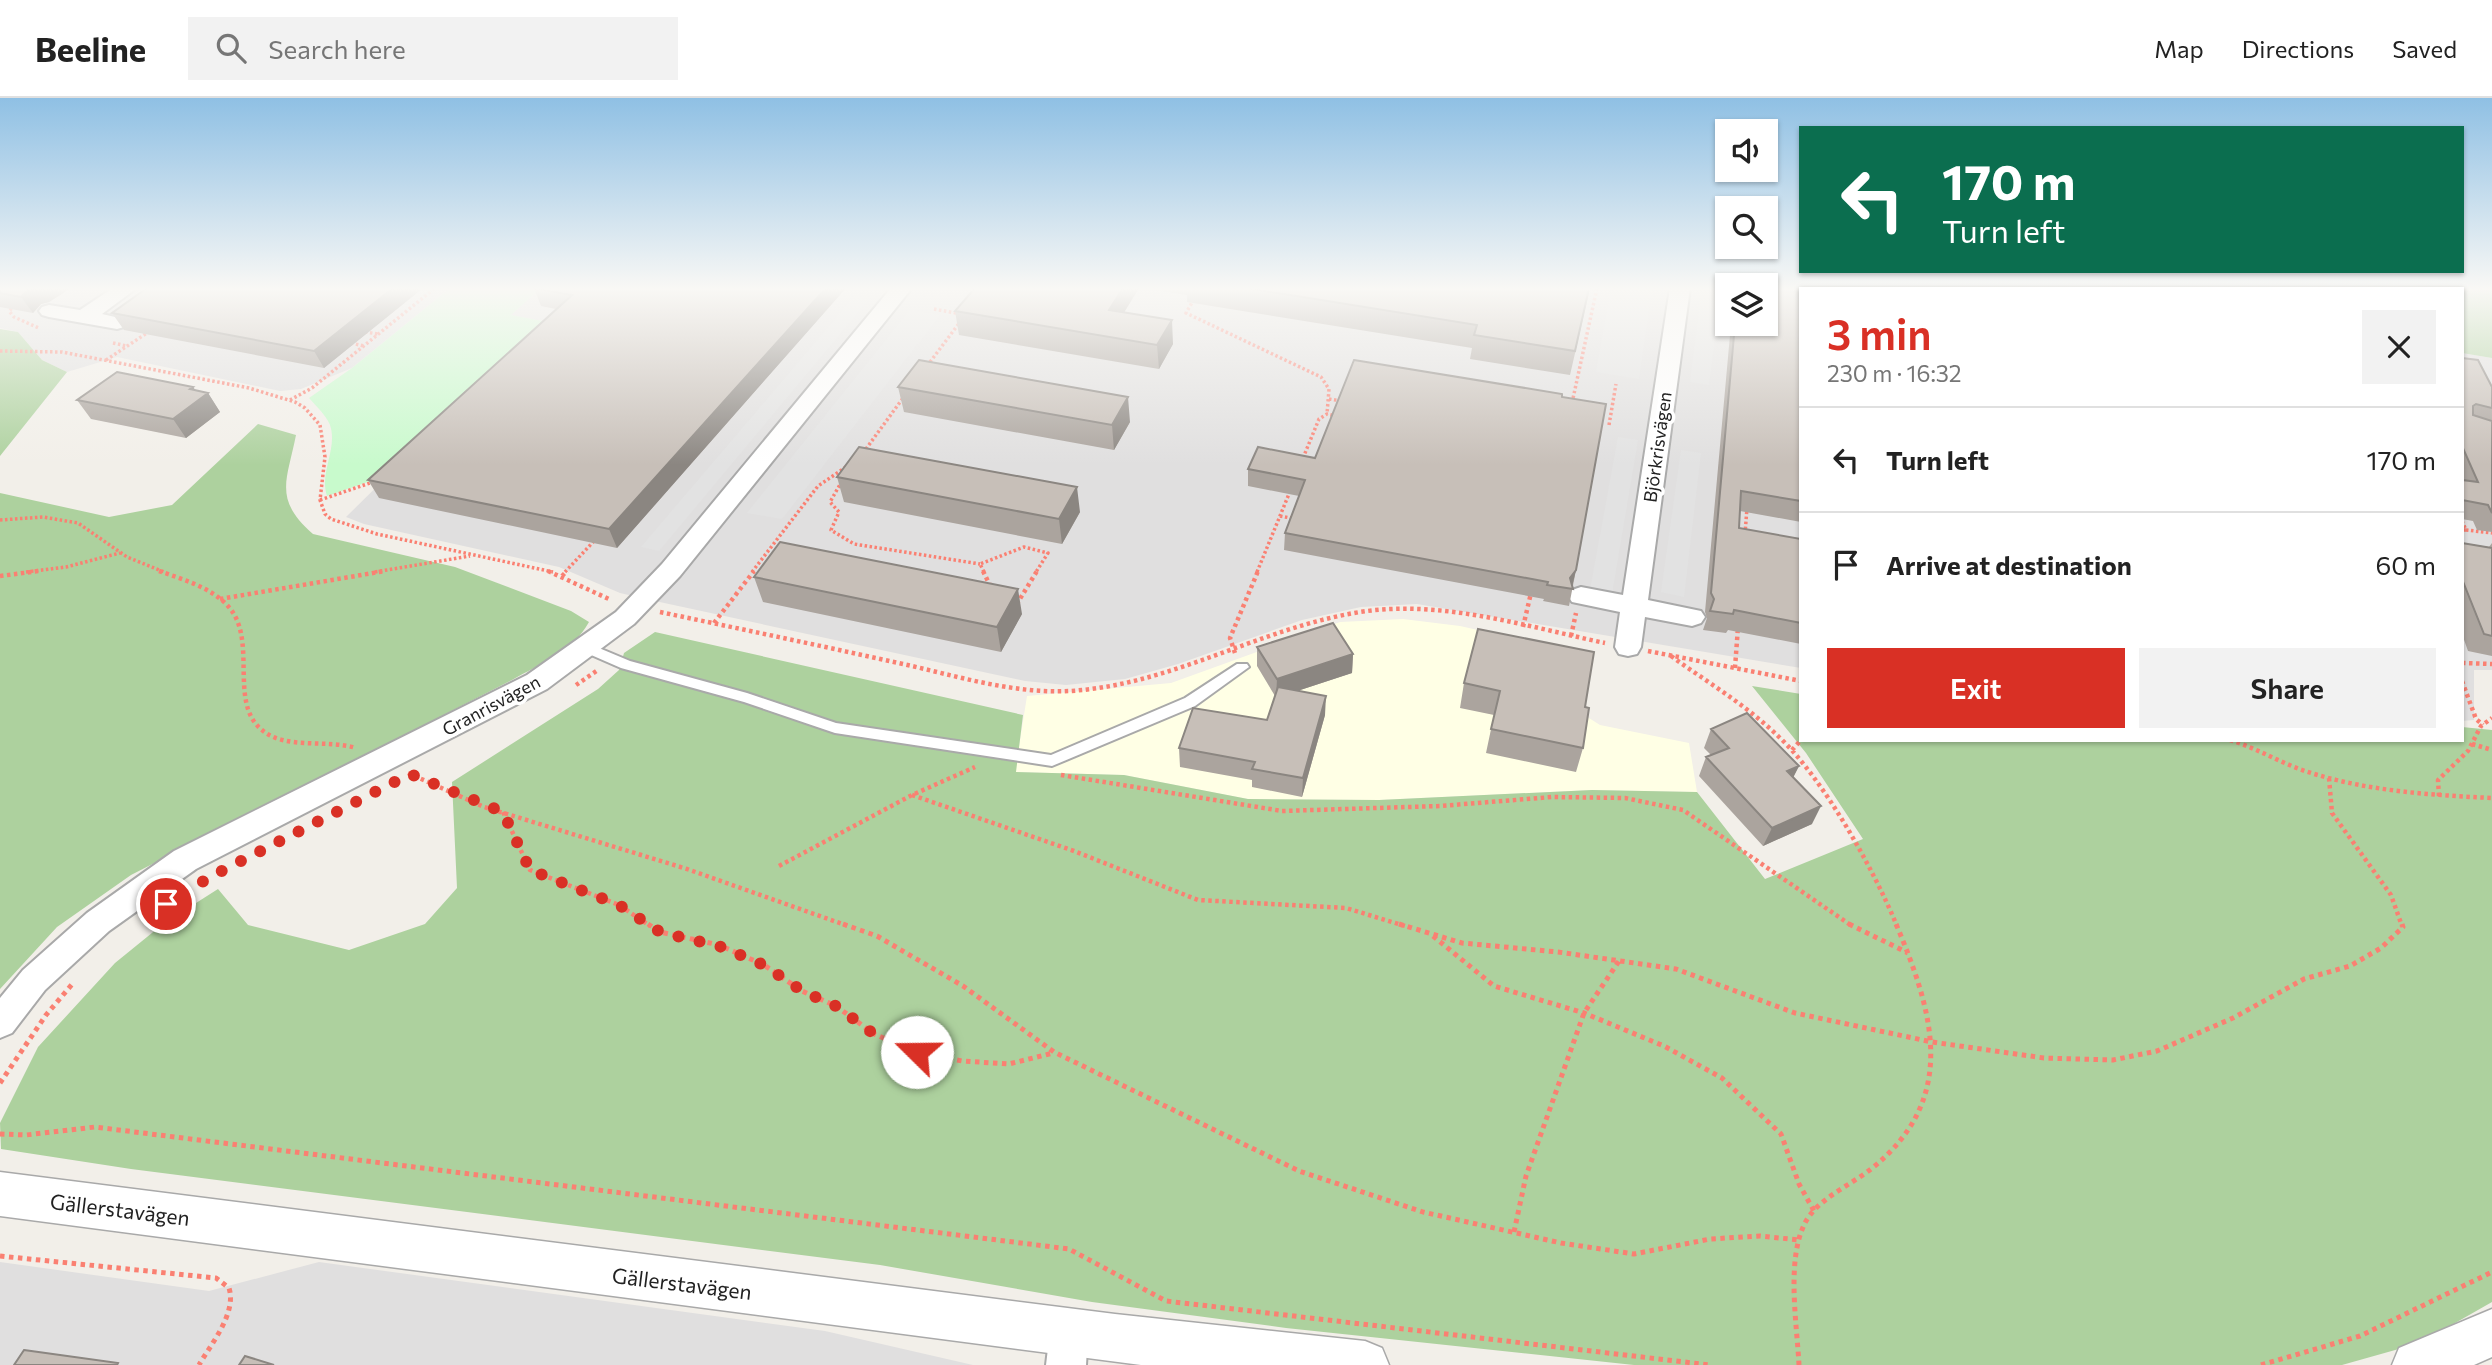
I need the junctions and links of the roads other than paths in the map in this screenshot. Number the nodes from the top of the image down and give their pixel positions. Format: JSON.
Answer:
{"nodes":[{"id":1,"x":854,"y":347,"type":"edge"},
{"id":2,"x":1671,"y":347,"type":"edge"},
{"id":3,"x":1581,"y":596,"type":"dead end"},
{"id":4,"x":1634,"y":606,"type":"junction"},
{"id":5,"x":1692,"y":617,"type":"dead end"},
{"id":6,"x":1628,"y":647,"type":"road end"},
{"id":7,"x":587,"y":648,"type":"junction"},
{"id":8,"x":1242,"y":667,"type":"dead end"},
{"id":9,"x":0,"y":1023,"type":"edge"},
{"id":10,"x":0,"y":1194,"type":"edge"},
{"id":11,"x":2492,"y":1334,"type":"edge"},
{"id":12,"x":1068,"y":1349,"type":"edge"},
{"id":13,"x":1365,"y":1365,"type":"edge"},
{"id":14,"x":2416,"y":1365,"type":"edge"}],
"edges":[{"from":1,"to":7,"type":"street","name":"Granrisvägen"},
{"from":2,"to":4,"type":"street","name":"Björkrisvägen"},
{"from":3,"to":4,"type":"street"},
{"from":4,"to":5,"type":"street"},
{"from":4,"to":6,"type":"street","name":"Björkrisvägen"},
{"from":7,"to":8,"type":"lane"},
{"from":7,"to":9,"type":"street","name":"Granrisvägen"},
{"from":10,"to":12,"type":"street","name":"Gällerstavägen"},
{"from":11,"to":14,"type":"street"},
{"from":12,"to":13,"type":"street","name":"Gällerstavägen"}]}
